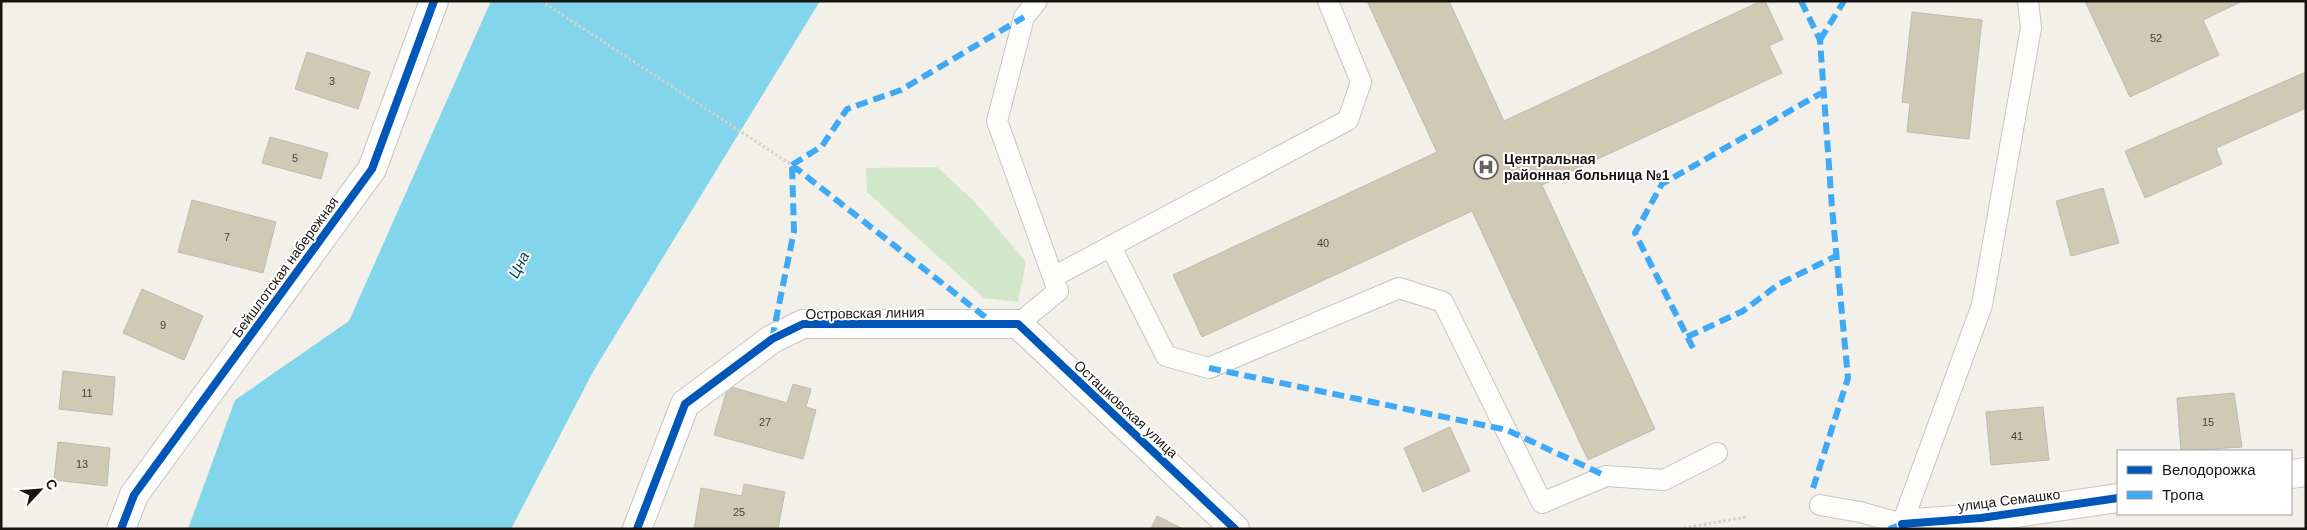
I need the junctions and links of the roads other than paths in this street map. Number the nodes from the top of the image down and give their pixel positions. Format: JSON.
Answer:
{"nodes":[{"id":1,"x":434,"y":1,"type":"edge"},
{"id":2,"x":1037,"y":1,"type":"edge"},
{"id":3,"x":1328,"y":1,"type":"edge"},
{"id":4,"x":2028,"y":1,"type":"edge"},
{"id":5,"x":1111,"y":246,"type":"junction"},
{"id":6,"x":1053,"y":277,"type":"junction"},
{"id":7,"x":1006,"y":324,"type":"junction"},
{"id":8,"x":1717,"y":453,"type":"dead end"},
{"id":9,"x":2306,"y":472,"type":"edge"},
{"id":10,"x":2292,"y":474,"type":"edge"},
{"id":11,"x":2117,"y":498,"type":"edge"},
{"id":12,"x":1820,"y":505,"type":"dead end"},
{"id":13,"x":1903,"y":527,"type":"edge"},
{"id":14,"x":121,"y":529,"type":"edge"},
{"id":15,"x":637,"y":529,"type":"edge"},
{"id":16,"x":1235,"y":529,"type":"edge"}],
"edges":[{"from":1,"to":14,"type":"street","name":"Бейшлотская набережная"},
{"from":2,"to":6,"type":"lane"},
{"from":3,"to":5,"type":"lane"},
{"from":4,"to":13,"type":"lane"},
{"from":5,"to":6,"type":"lane"},
{"from":5,"to":8,"type":"lane"},
{"from":6,"to":7,"type":"lane"},
{"from":7,"to":15,"type":"street","name":"Островская линия"},
{"from":7,"to":16,"type":"street","name":"Осташковская улица"},
{"from":9,"to":10,"type":"street"},
{"from":11,"to":13,"type":"street","name":"улица Семашко"},
{"from":12,"to":13,"type":"lane"}]}
